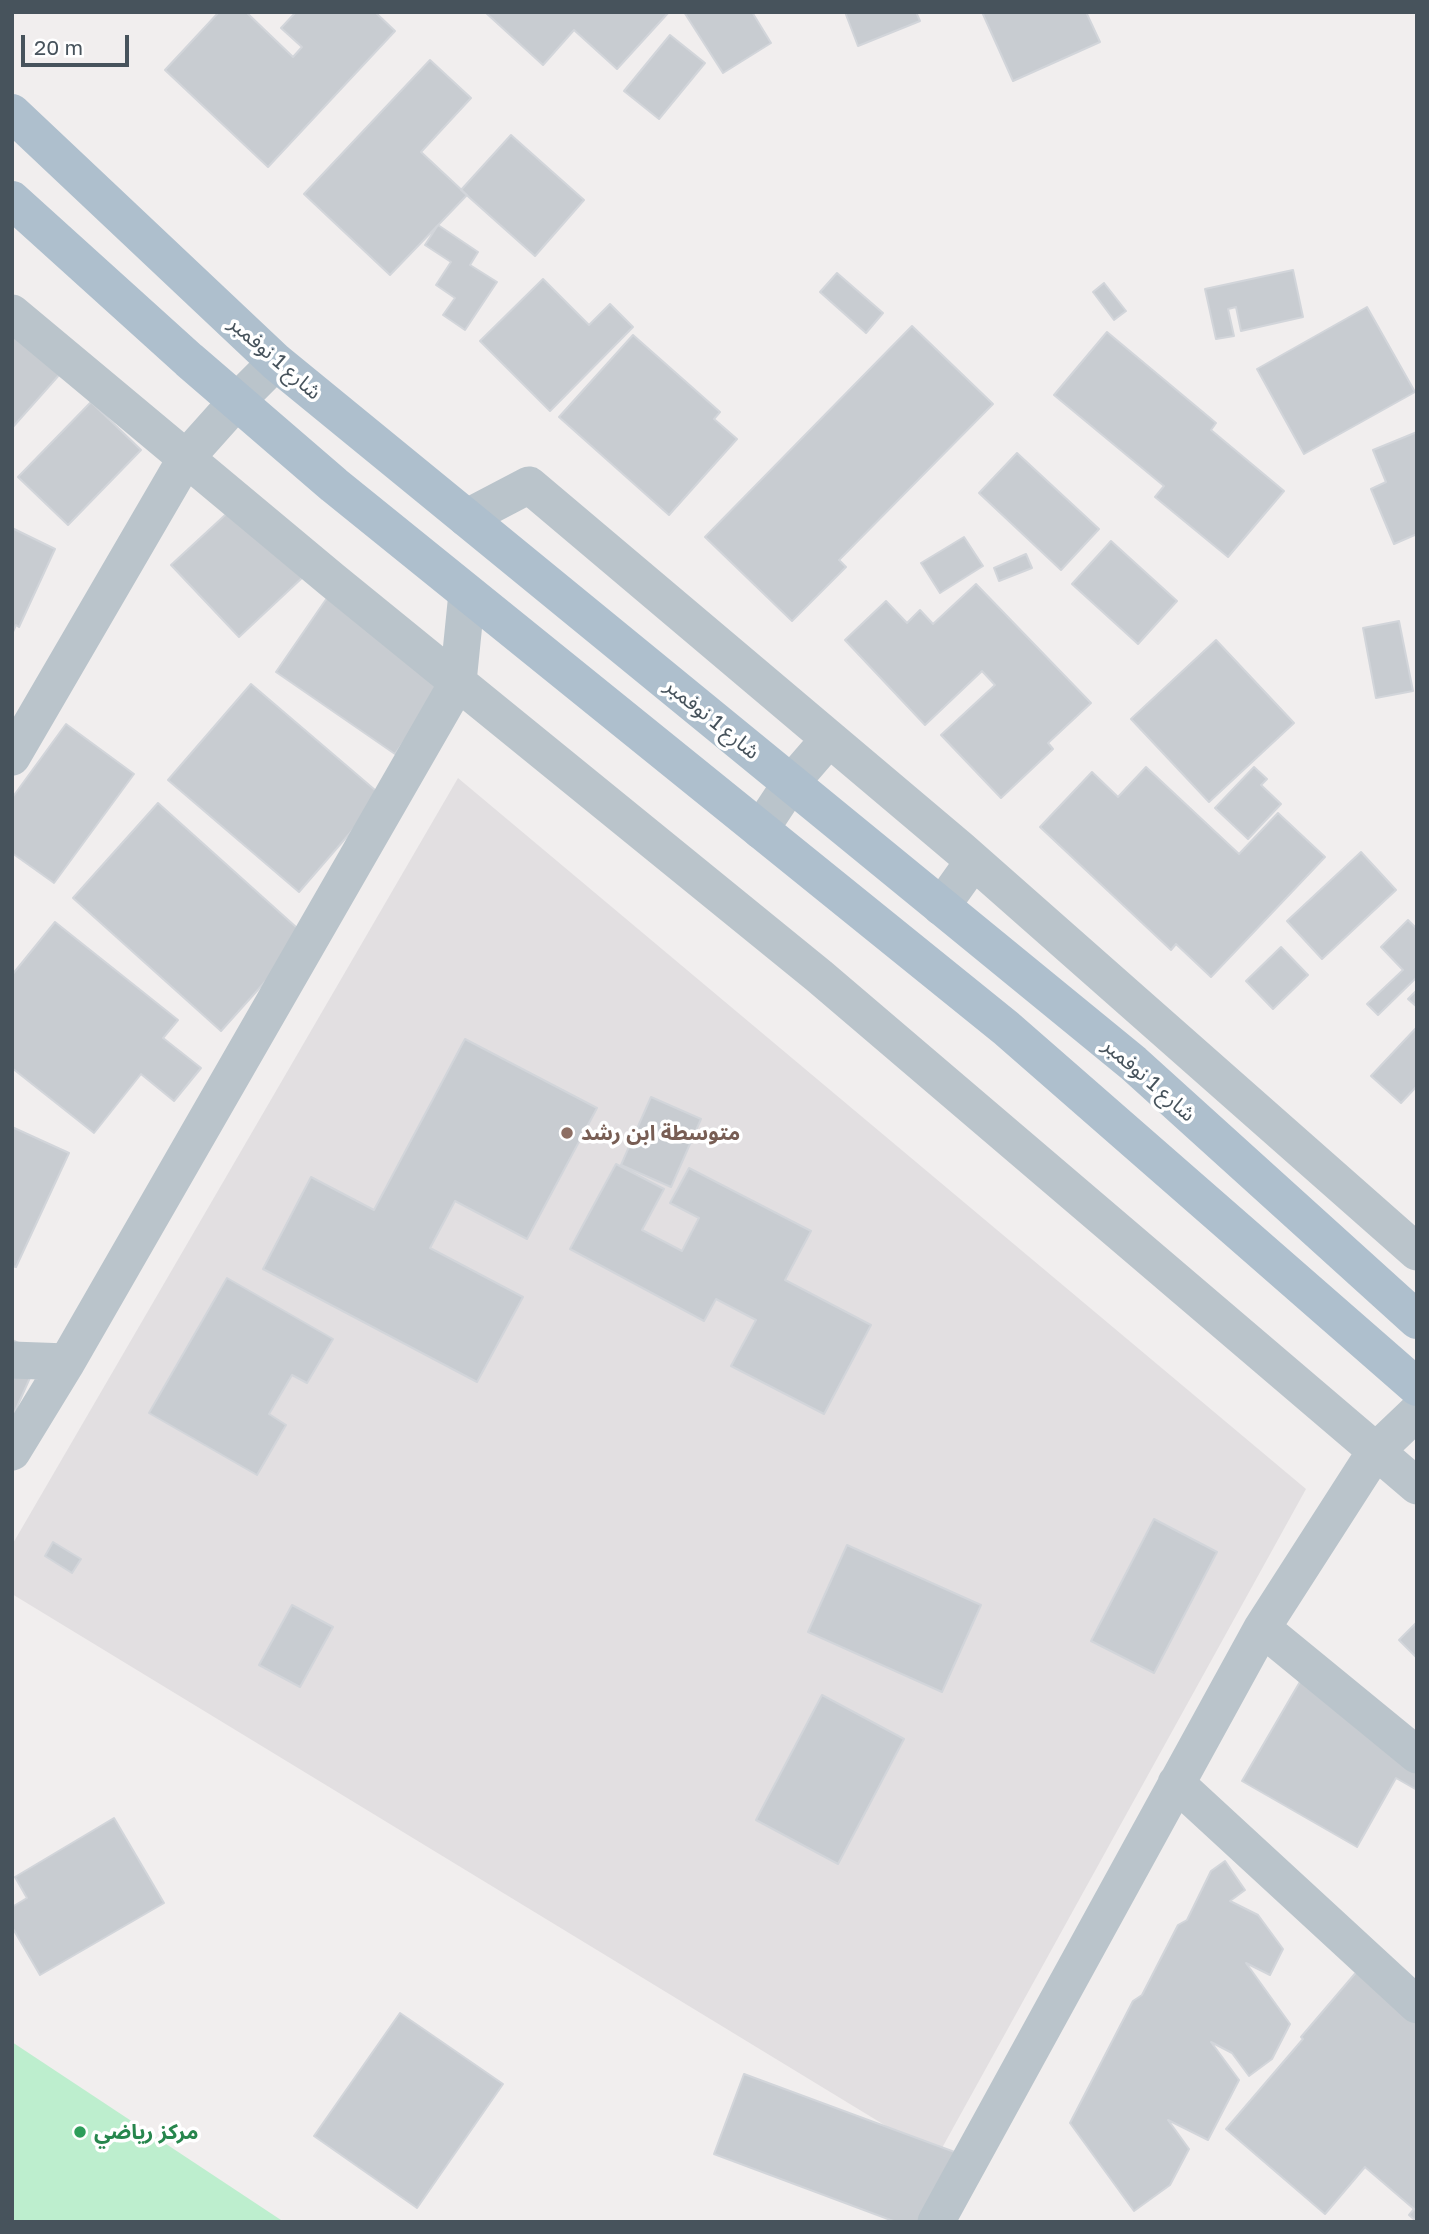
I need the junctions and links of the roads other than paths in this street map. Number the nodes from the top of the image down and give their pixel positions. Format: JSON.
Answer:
{"nodes":[{"id":1,"x":12,"y":113,"type":"edge"},
{"id":2,"x":12,"y":200,"type":"edge"},
{"id":3,"x":12,"y":313,"type":"edge"},
{"id":4,"x":276,"y":362,"type":"junction"},
{"id":5,"x":237,"y":401,"type":"junction"},
{"id":6,"x":186,"y":458,"type":"junction"},
{"id":7,"x":466,"y":518,"type":"junction"},
{"id":8,"x":467,"y":593,"type":"junction"},
{"id":9,"x":458,"y":682,"type":"junction"},
{"id":10,"x":829,"y":739,"type":"junction"},
{"id":11,"x":12,"y":757,"type":"edge"},
{"id":12,"x":791,"y":783,"type":"junction"},
{"id":13,"x":760,"y":830,"type":"junction"},
{"id":14,"x":973,"y":862,"type":"junction"},
{"id":15,"x":941,"y":907,"type":"junction"},
{"id":16,"x":1417,"y":1252,"type":"edge"},
{"id":17,"x":1417,"y":1320,"type":"edge"},
{"id":18,"x":12,"y":1360,"type":"edge"},
{"id":19,"x":67,"y":1362,"type":"junction"},
{"id":20,"x":1417,"y":1387,"type":"edge"},
{"id":21,"x":1417,"y":1412,"type":"edge"},
{"id":22,"x":12,"y":1452,"type":"edge"},
{"id":23,"x":1375,"y":1452,"type":"junction"},
{"id":24,"x":1417,"y":1486,"type":"edge"},
{"id":25,"x":1262,"y":1628,"type":"junction"},
{"id":26,"x":1417,"y":1755,"type":"edge"},
{"id":27,"x":1176,"y":1783,"type":"junction"},
{"id":28,"x":1417,"y":2005,"type":"edge"},
{"id":29,"x":936,"y":2222,"type":"edge"}],
"edges":[{"from":1,"to":4,"type":"main road","name":"شارع 1 نوفمبر"},
{"from":2,"to":5,"type":"main road"},
{"from":3,"to":6,"type":"street"},
{"from":4,"to":5,"type":"street"},
{"from":4,"to":7,"type":"main road","name":"شارع 1 نوفمبر"},
{"from":5,"to":6,"type":"street"},
{"from":5,"to":8,"type":"main road"},
{"from":6,"to":9,"type":"street"},
{"from":6,"to":11,"type":"street"},
{"from":7,"to":10,"type":"street"},
{"from":7,"to":12,"type":"main road","name":"شارع 1 نوفمبر"},
{"from":8,"to":9,"type":"street"},
{"from":8,"to":13,"type":"main road"},
{"from":9,"to":19,"type":"street"},
{"from":9,"to":23,"type":"street"},
{"from":10,"to":12,"type":"street"},
{"from":10,"to":14,"type":"street"},
{"from":12,"to":13,"type":"street"},
{"from":12,"to":15,"type":"main road","name":"شارع 1 نوفمبر"},
{"from":13,"to":20,"type":"main road"},
{"from":14,"to":15,"type":"street"},
{"from":14,"to":16,"type":"street"},
{"from":15,"to":17,"type":"main road","name":"شارع 1 نوفمبر"},
{"from":18,"to":19,"type":"street"},
{"from":19,"to":22,"type":"street"},
{"from":21,"to":23,"type":"street"},
{"from":23,"to":24,"type":"street"},
{"from":23,"to":25,"type":"street"},
{"from":25,"to":26,"type":"street"},
{"from":25,"to":27,"type":"street"},
{"from":27,"to":28,"type":"street"},
{"from":27,"to":29,"type":"street"}]}
